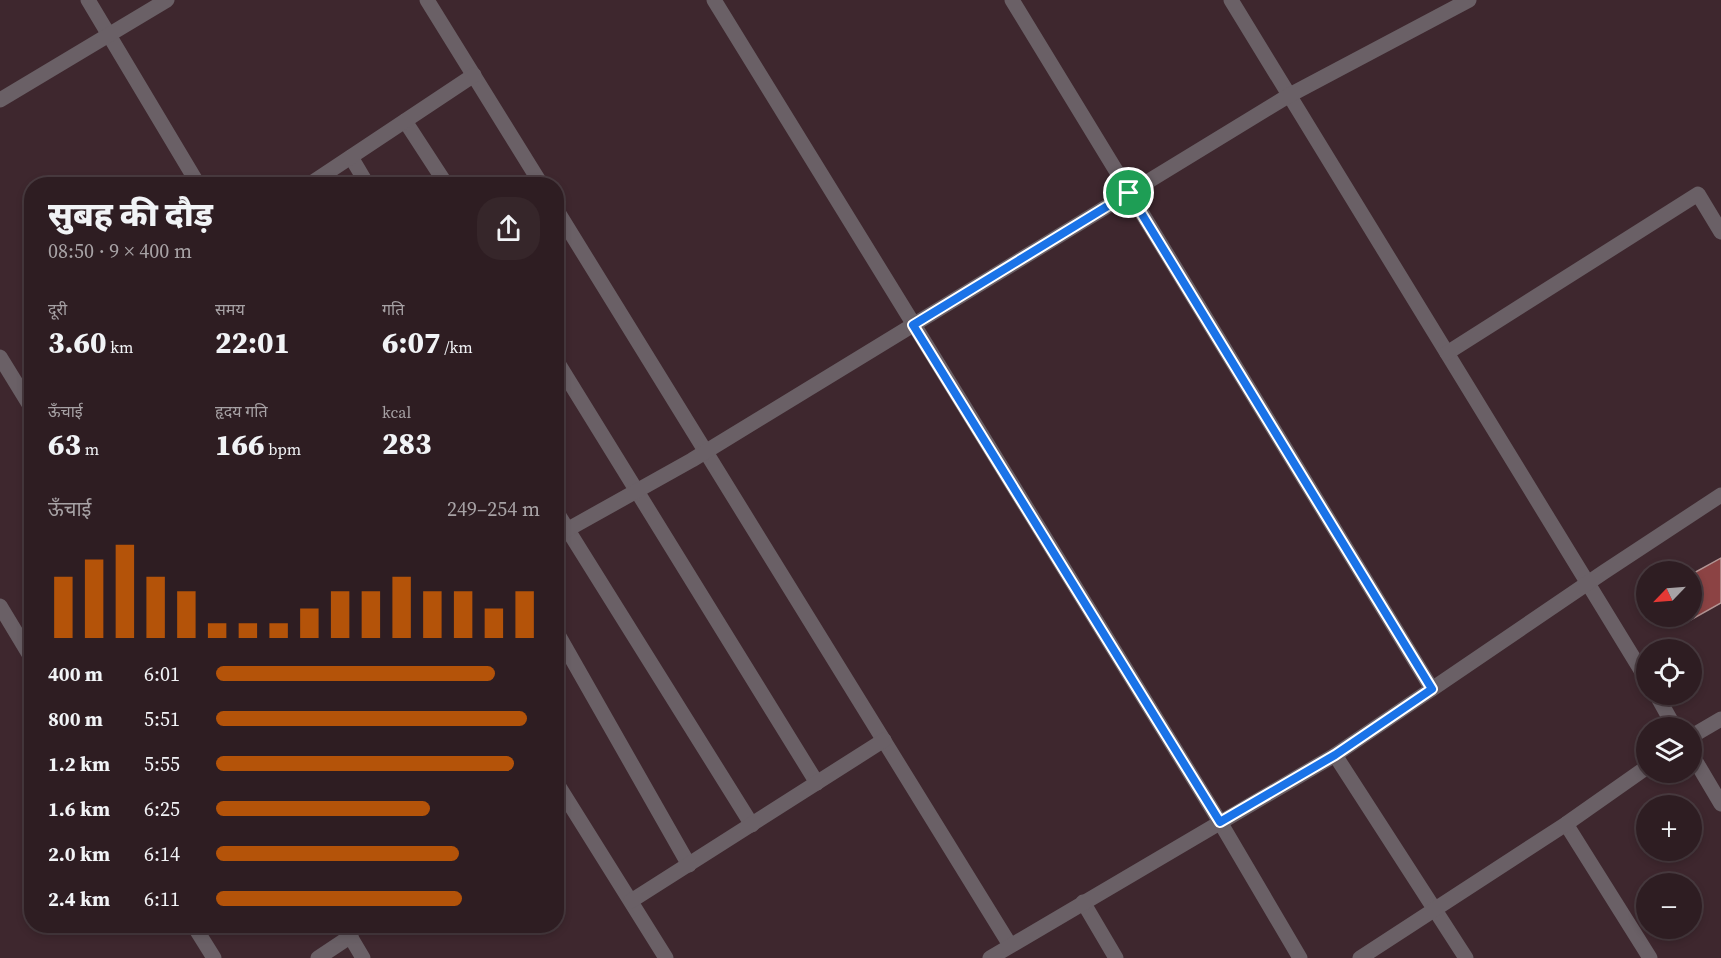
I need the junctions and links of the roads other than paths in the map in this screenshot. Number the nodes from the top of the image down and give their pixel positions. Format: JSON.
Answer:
{"nodes":[{"id":1,"x":88,"y":0,"type":"edge"},
{"id":2,"x":168,"y":0,"type":"edge"},
{"id":3,"x":427,"y":0,"type":"edge"},
{"id":4,"x":714,"y":0,"type":"edge"},
{"id":5,"x":1012,"y":0,"type":"edge"},
{"id":6,"x":1231,"y":0,"type":"edge"},
{"id":7,"x":1469,"y":0,"type":"edge"},
{"id":8,"x":108,"y":36,"type":"junction"},
{"id":9,"x":474,"y":75,"type":"junction"},
{"id":10,"x":1288,"y":96,"type":"junction"},
{"id":11,"x":0,"y":100,"type":"edge"},
{"id":12,"x":405,"y":120,"type":"junction"},
{"id":13,"x":351,"y":157,"type":"junction"},
{"id":14,"x":194,"y":177,"type":"edge"},
{"id":15,"x":321,"y":177,"type":"edge"},
{"id":16,"x":363,"y":177,"type":"edge"},
{"id":17,"x":442,"y":177,"type":"edge"},
{"id":18,"x":537,"y":177,"type":"edge"},
{"id":19,"x":1129,"y":193,"type":"junction"},
{"id":20,"x":564,"y":222,"type":"edge"},
{"id":21,"x":1721,"y":232,"type":"edge"},
{"id":22,"x":913,"y":325,"type":"junction"},
{"id":23,"x":1447,"y":353,"type":"junction"},
{"id":24,"x":0,"y":357,"type":"edge"},
{"id":25,"x":564,"y":373,"type":"edge"},
{"id":26,"x":24,"y":396,"type":"edge"},
{"id":27,"x":706,"y":451,"type":"junction"},
{"id":28,"x":638,"y":490,"type":"junction"},
{"id":29,"x":1721,"y":495,"type":"edge"},
{"id":30,"x":564,"y":532,"type":"edge"},
{"id":31,"x":564,"y":536,"type":"edge"},
{"id":32,"x":1588,"y":582,"type":"junction"},
{"id":33,"x":0,"y":606,"type":"edge"},
{"id":34,"x":564,"y":645,"type":"edge"},
{"id":35,"x":24,"y":646,"type":"edge"},
{"id":36,"x":1636,"y":662,"type":"edge"},
{"id":37,"x":1432,"y":689,"type":"junction"},
{"id":38,"x":1721,"y":719,"type":"edge"},
{"id":39,"x":1702,"y":730,"type":"edge"},
{"id":40,"x":884,"y":740,"type":"junction"},
{"id":41,"x":1335,"y":755,"type":"junction"},
{"id":42,"x":1702,"y":772,"type":"edge"},
{"id":43,"x":1636,"y":775,"type":"edge"},
{"id":44,"x":817,"y":783,"type":"junction"},
{"id":45,"x":564,"y":795,"type":"edge"},
{"id":46,"x":1721,"y":804,"type":"edge"},
{"id":47,"x":1220,"y":822,"type":"junction"},
{"id":48,"x":1566,"y":824,"type":"junction"},
{"id":49,"x":752,"y":825,"type":"junction"},
{"id":50,"x":688,"y":865,"type":"junction"},
{"id":51,"x":631,"y":902,"type":"junction"},
{"id":52,"x":1083,"y":902,"type":"junction"},
{"id":53,"x":1436,"y":909,"type":"junction"},
{"id":54,"x":198,"y":933,"type":"edge"},
{"id":55,"x":346,"y":933,"type":"edge"},
{"id":56,"x":349,"y":933,"type":"edge"},
{"id":57,"x":1010,"y":945,"type":"junction"},
{"id":58,"x":214,"y":958,"type":"edge"},
{"id":59,"x":318,"y":958,"type":"edge"},
{"id":60,"x":363,"y":958,"type":"edge"},
{"id":61,"x":666,"y":958,"type":"edge"},
{"id":62,"x":990,"y":958,"type":"edge"},
{"id":63,"x":1116,"y":958,"type":"edge"},
{"id":64,"x":1300,"y":958,"type":"edge"},
{"id":65,"x":1360,"y":958,"type":"edge"},
{"id":66,"x":1466,"y":958,"type":"edge"},
{"id":67,"x":1650,"y":958,"type":"edge"}],
"edges":[{"from":1,"to":8,"type":"street"},
{"from":2,"to":8,"type":"street"},
{"from":3,"to":9,"type":"street"},
{"from":4,"to":22,"type":"street"},
{"from":5,"to":19,"type":"street"},
{"from":6,"to":10,"type":"street"},
{"from":7,"to":10,"type":"street"},
{"from":8,"to":11,"type":"street"},
{"from":8,"to":14,"type":"street"},
{"from":9,"to":12,"type":"street"},
{"from":9,"to":18,"type":"street"},
{"from":10,"to":19,"type":"street"},
{"from":10,"to":23,"type":"street"},
{"from":12,"to":13,"type":"street"},
{"from":12,"to":17,"type":"street"},
{"from":13,"to":15,"type":"street"},
{"from":13,"to":16,"type":"street"},
{"from":19,"to":22,"type":"street"},
{"from":19,"to":37,"type":"street"},
{"from":20,"to":27,"type":"street"},
{"from":21,"to":23,"type":"street"},
{"from":22,"to":27,"type":"street"},
{"from":22,"to":47,"type":"street"},
{"from":23,"to":32,"type":"street"},
{"from":24,"to":26,"type":"street"},
{"from":25,"to":28,"type":"street"},
{"from":27,"to":28,"type":"street"},
{"from":27,"to":40,"type":"street"},
{"from":28,"to":30,"type":"street"},
{"from":28,"to":44,"type":"street"},
{"from":29,"to":32,"type":"street"},
{"from":31,"to":49,"type":"street"},
{"from":32,"to":36,"type":"street"},
{"from":32,"to":37,"type":"street"},
{"from":33,"to":35,"type":"street"},
{"from":34,"to":50,"type":"street"},
{"from":37,"to":41,"type":"street"},
{"from":38,"to":39,"type":"street"},
{"from":40,"to":44,"type":"street"},
{"from":40,"to":57,"type":"street"},
{"from":41,"to":47,"type":"street"},
{"from":41,"to":53,"type":"street"},
{"from":42,"to":46,"type":"street"},
{"from":43,"to":48,"type":"street"},
{"from":44,"to":49,"type":"street"},
{"from":45,"to":51,"type":"street"},
{"from":47,"to":52,"type":"street"},
{"from":47,"to":64,"type":"street"},
{"from":48,"to":53,"type":"street"},
{"from":48,"to":67,"type":"street"},
{"from":49,"to":50,"type":"street"},
{"from":50,"to":51,"type":"street"},
{"from":51,"to":61,"type":"street"},
{"from":52,"to":57,"type":"street"},
{"from":52,"to":63,"type":"street"},
{"from":53,"to":65,"type":"street"},
{"from":53,"to":66,"type":"street"},
{"from":54,"to":58,"type":"street"},
{"from":55,"to":59,"type":"street"},
{"from":56,"to":60,"type":"street"},
{"from":57,"to":62,"type":"street"}]}
